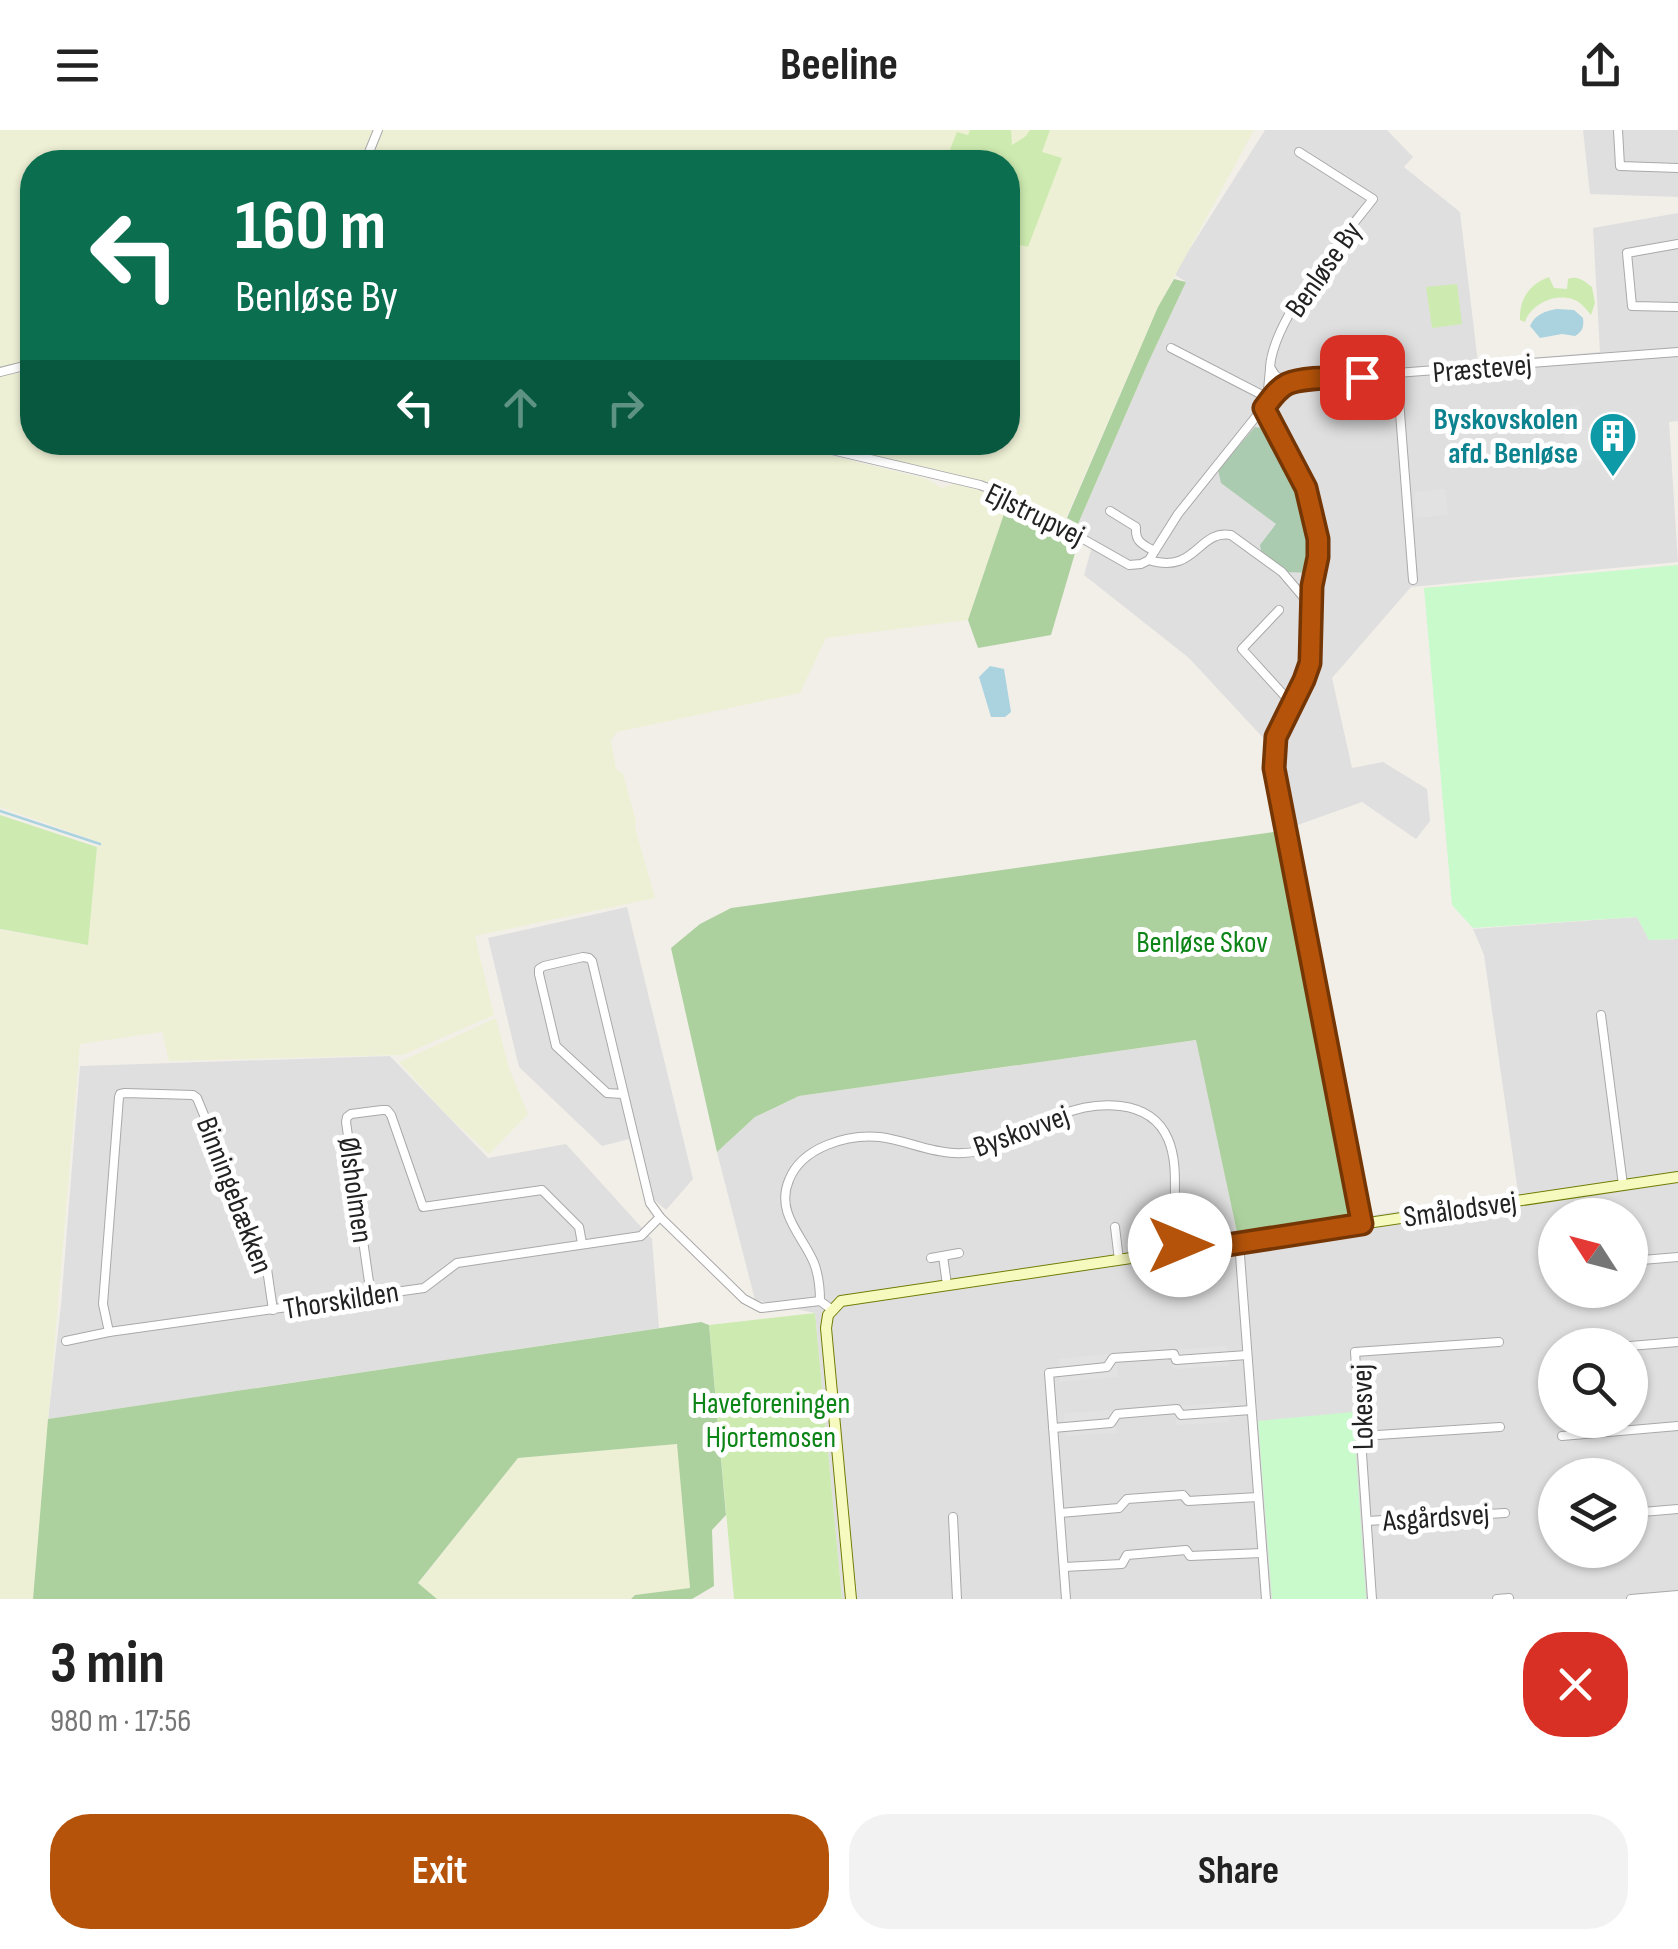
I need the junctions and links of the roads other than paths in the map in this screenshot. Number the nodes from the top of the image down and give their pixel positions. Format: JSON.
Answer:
{"nodes":[{"id":1,"x":1618,"y":130,"type":"edge"},
{"id":2,"x":1299,"y":152,"type":"dead end"},
{"id":3,"x":1678,"y":168,"type":"edge"},
{"id":4,"x":1678,"y":244,"type":"edge"},
{"id":5,"x":1678,"y":307,"type":"edge"},
{"id":6,"x":1171,"y":348,"type":"dead end"},
{"id":7,"x":1678,"y":352,"type":"edge"},
{"id":8,"x":1270,"y":367,"type":"junction"},
{"id":9,"x":1398,"y":374,"type":"junction"},
{"id":10,"x":1287,"y":384,"type":"junction"},
{"id":11,"x":1270,"y":399,"type":"junction"},
{"id":12,"x":1264,"y":408,"type":"junction"},
{"id":13,"x":852,"y":455,"type":"edge"},
{"id":14,"x":1110,"y":510,"type":"dead end"},
{"id":15,"x":1151,"y":556,"type":"junction"},
{"id":16,"x":1413,"y":580,"type":"dead end"},
{"id":17,"x":1312,"y":586,"type":"junction"},
{"id":18,"x":1299,"y":590,"type":"junction"},
{"id":19,"x":1312,"y":607,"type":"junction"},
{"id":20,"x":1279,"y":610,"type":"dead end"},
{"id":21,"x":1292,"y":704,"type":"junction"},
{"id":22,"x":1601,"y":1015,"type":"dead end"},
{"id":23,"x":623,"y":1094,"type":"junction"},
{"id":24,"x":1678,"y":1177,"type":"edge"},
{"id":25,"x":1623,"y":1184,"type":"junction"},
{"id":26,"x":660,"y":1217,"type":"junction"},
{"id":27,"x":1362,"y":1224,"type":"junction"},
{"id":28,"x":1115,"y":1227,"type":"dead end"},
{"id":29,"x":1239,"y":1242,"type":"junction"},
{"id":30,"x":582,"y":1243,"type":"junction"},
{"id":31,"x":1182,"y":1252,"type":"junction"},
{"id":32,"x":959,"y":1253,"type":"dead end"},
{"id":33,"x":943,"y":1256,"type":"junction"},
{"id":34,"x":1678,"y":1257,"type":"edge"},
{"id":35,"x":931,"y":1258,"type":"dead end"},
{"id":36,"x":1120,"y":1260,"type":"junction"},
{"id":37,"x":1648,"y":1260,"type":"edge"},
{"id":38,"x":948,"y":1285,"type":"junction"},
{"id":39,"x":371,"y":1296,"type":"junction"},
{"id":40,"x":820,"y":1301,"type":"junction"},
{"id":41,"x":832,"y":1309,"type":"junction"},
{"id":42,"x":274,"y":1310,"type":"junction"},
{"id":43,"x":109,"y":1332,"type":"junction"},
{"id":44,"x":66,"y":1341,"type":"dead end"},
{"id":45,"x":1498,"y":1342,"type":"dead end"},
{"id":46,"x":1678,"y":1342,"type":"edge"},
{"id":47,"x":1648,"y":1344,"type":"edge"},
{"id":48,"x":1247,"y":1356,"type":"junction"},
{"id":49,"x":1251,"y":1410,"type":"junction"},
{"id":50,"x":1678,"y":1426,"type":"edge"},
{"id":51,"x":1500,"y":1427,"type":"dead end"},
{"id":52,"x":1053,"y":1428,"type":"junction"},
{"id":53,"x":1648,"y":1429,"type":"edge"},
{"id":54,"x":1362,"y":1436,"type":"junction"},
{"id":55,"x":1258,"y":1497,"type":"junction"},
{"id":56,"x":1678,"y":1509,"type":"edge"},
{"id":57,"x":1648,"y":1512,"type":"edge"},
{"id":58,"x":1060,"y":1513,"type":"junction"},
{"id":59,"x":1506,"y":1513,"type":"dead end"},
{"id":60,"x":953,"y":1517,"type":"dead end"},
{"id":61,"x":1367,"y":1521,"type":"junction"},
{"id":62,"x":1262,"y":1553,"type":"junction"},
{"id":63,"x":1064,"y":1567,"type":"junction"},
{"id":64,"x":1678,"y":1594,"type":"edge"},
{"id":65,"x":1509,"y":1598,"type":"edge"},
{"id":66,"x":851,"y":1599,"type":"edge"},
{"id":67,"x":957,"y":1599,"type":"edge"},
{"id":68,"x":1066,"y":1599,"type":"edge"},
{"id":69,"x":1266,"y":1599,"type":"edge"},
{"id":70,"x":1372,"y":1599,"type":"edge"},
{"id":71,"x":1497,"y":1599,"type":"edge"},
{"id":72,"x":1631,"y":1599,"type":"edge"}],
"edges":[{"from":1,"to":3,"type":"street"},
{"from":2,"to":8,"type":"street","name":"Benløse By"},
{"from":4,"to":5,"type":"street"},
{"from":6,"to":11,"type":"street"},
{"from":7,"to":9,"type":"street","name":"Præstevej"},
{"from":8,"to":10,"type":"street"},
{"from":8,"to":11,"type":"street","name":"Benløse By"},
{"from":9,"to":10,"type":"street","name":"Præstevej"},
{"from":9,"to":16,"type":"street"},
{"from":10,"to":11,"type":"street"},
{"from":11,"to":12,"type":"street"},
{"from":12,"to":15,"type":"street"},
{"from":12,"to":17,"type":"street"},
{"from":13,"to":15,"type":"street","name":"Ejlstrupvej"},
{"from":14,"to":15,"type":"street"},
{"from":15,"to":18,"type":"street"},
{"from":17,"to":18,"type":"street"},
{"from":17,"to":19,"type":"street"},
{"from":18,"to":19,"type":"street"},
{"from":19,"to":21,"type":"street"},
{"from":20,"to":21,"type":"street"},
{"from":21,"to":27,"type":"street"},
{"from":22,"to":25,"type":"street"},
{"from":23,"to":23,"type":"street"},
{"from":23,"to":26,"type":"street"},
{"from":24,"to":25,"type":"street","name":"Smålodsvej"},
{"from":25,"to":27,"type":"street","name":"Smålodsvej"},
{"from":26,"to":30,"type":"street","name":"Thorskilden"},
{"from":26,"to":40,"type":"street"},
{"from":27,"to":29,"type":"street","name":"Smålodsvej"},
{"from":28,"to":36,"type":"street"},
{"from":29,"to":31,"type":"street","name":"Smålodsvej"},
{"from":29,"to":48,"type":"street"},
{"from":30,"to":39,"type":"street","name":"Thorskilden"},
{"from":30,"to":39,"type":"street","name":"Ølsholmen"},
{"from":31,"to":36,"type":"street","name":"Smålodsvej"},
{"from":31,"to":40,"type":"street","name":"Byskovvej"},
{"from":32,"to":33,"type":"street"},
{"from":33,"to":35,"type":"street"},
{"from":33,"to":38,"type":"street"},
{"from":34,"to":37,"type":"street"},
{"from":36,"to":38,"type":"street","name":"Smålodsvej"},
{"from":38,"to":41,"type":"street","name":"Smålodsvej"},
{"from":39,"to":42,"type":"street","name":"Thorskilden"},
{"from":40,"to":41,"type":"street"},
{"from":41,"to":66,"type":"street"},
{"from":42,"to":43,"type":"street","name":"Thorskilden"},
{"from":42,"to":43,"type":"street","name":"Binningebækken"},
{"from":43,"to":44,"type":"street","name":"Thorskilden"},
{"from":45,"to":54,"type":"street","name":"Lokesvej"},
{"from":46,"to":47,"type":"street"},
{"from":48,"to":49,"type":"street"},
{"from":48,"to":52,"type":"street"},
{"from":49,"to":52,"type":"street"},
{"from":49,"to":55,"type":"street"},
{"from":50,"to":53,"type":"street"},
{"from":51,"to":54,"type":"street"},
{"from":52,"to":58,"type":"street"},
{"from":54,"to":61,"type":"street","name":"Lokesvej"},
{"from":55,"to":58,"type":"street"},
{"from":55,"to":62,"type":"street"},
{"from":56,"to":57,"type":"street"},
{"from":58,"to":63,"type":"street"},
{"from":59,"to":61,"type":"street","name":"Asgårdsvej"},
{"from":60,"to":67,"type":"street"},
{"from":61,"to":70,"type":"street","name":"Lokesvej"},
{"from":62,"to":63,"type":"street"},
{"from":62,"to":69,"type":"street"},
{"from":63,"to":68,"type":"street"},
{"from":64,"to":72,"type":"street"},
{"from":65,"to":71,"type":"street"}]}
